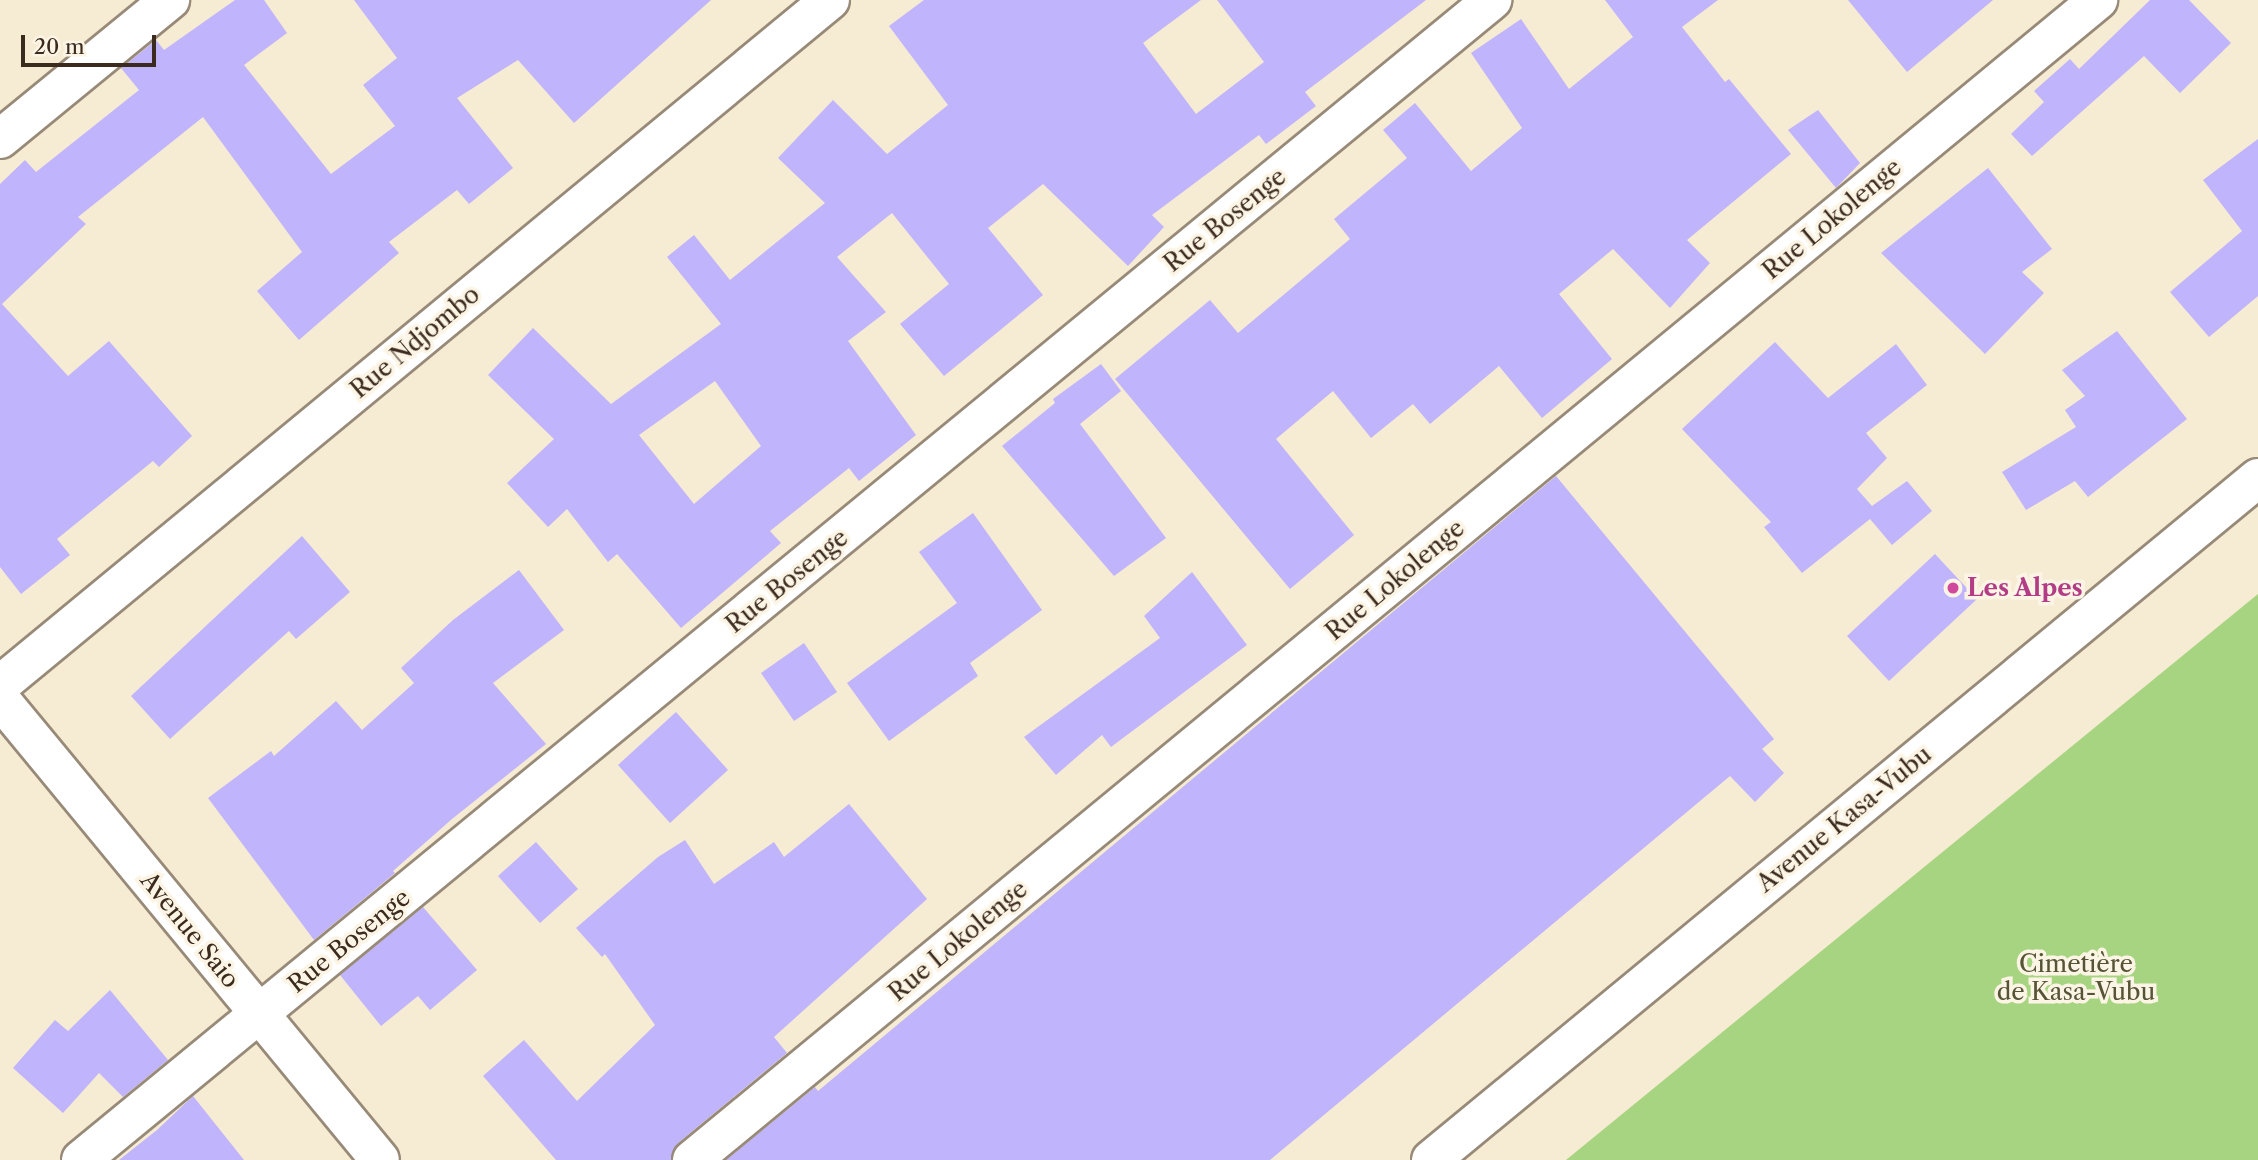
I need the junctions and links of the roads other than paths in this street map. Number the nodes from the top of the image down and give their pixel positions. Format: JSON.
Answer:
{"nodes":[{"id":1,"x":170,"y":0,"type":"edge"},
{"id":2,"x":830,"y":0,"type":"edge"},
{"id":3,"x":1492,"y":0,"type":"edge"},
{"id":4,"x":2098,"y":0,"type":"edge"},
{"id":5,"x":0,"y":139,"type":"edge"},
{"id":6,"x":2258,"y":478,"type":"edge"},
{"id":7,"x":0,"y":685,"type":"edge"},
{"id":8,"x":0,"y":699,"type":"edge"},
{"id":9,"x":260,"y":1015,"type":"junction"},
{"id":10,"x":81,"y":1160,"type":"edge"},
{"id":11,"x":380,"y":1160,"type":"edge"},
{"id":12,"x":692,"y":1160,"type":"edge"},
{"id":13,"x":1431,"y":1160,"type":"edge"}],
"edges":[{"from":1,"to":5,"type":"street"},
{"from":2,"to":7,"type":"street","name":"Rue Ndjombo"},
{"from":3,"to":9,"type":"street","name":"Rue Bosenge"},
{"from":4,"to":12,"type":"street","name":"Rue Lokolenge"},
{"from":6,"to":13,"type":"street","name":"Avenue Kasa-Vubu"},
{"from":8,"to":9,"type":"street","name":"Avenue Saio"},
{"from":9,"to":10,"type":"street","name":"Rue Bosenge"},
{"from":9,"to":11,"type":"street","name":"Avenue Saio"}]}
